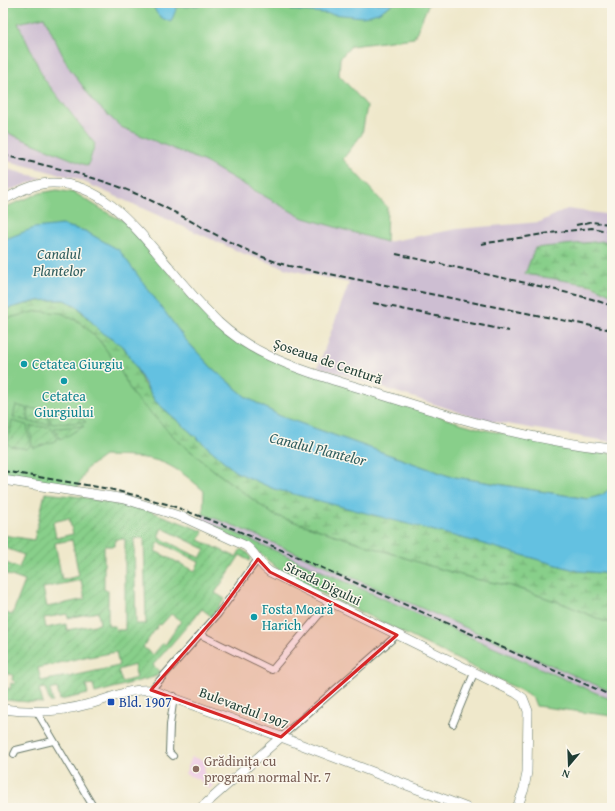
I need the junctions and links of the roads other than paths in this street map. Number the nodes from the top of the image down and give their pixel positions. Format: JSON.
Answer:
{"nodes":[{"id":1,"x":3,"y":200,"type":"edge"},
{"id":2,"x":612,"y":449,"type":"edge"},
{"id":3,"x":3,"y":480,"type":"edge"},
{"id":4,"x":258,"y":559,"type":"junction"},
{"id":5,"x":330,"y":602,"type":"junction"},
{"id":6,"x":201,"y":635,"type":"junction"},
{"id":7,"x":397,"y":635,"type":"junction"},
{"id":8,"x":474,"y":673,"type":"junction"},
{"id":9,"x":152,"y":690,"type":"junction"},
{"id":10,"x":174,"y":696,"type":"junction"},
{"id":11,"x":3,"y":709,"type":"edge"},
{"id":12,"x":37,"y":712,"type":"junction"},
{"id":13,"x":452,"y":724,"type":"dead end"},
{"id":14,"x":282,"y":737,"type":"junction"},
{"id":15,"x":54,"y":742,"type":"junction"},
{"id":16,"x":14,"y":754,"type":"dead end"},
{"id":17,"x":173,"y":756,"type":"dead end"},
{"id":18,"x":94,"y":808,"type":"edge"},
{"id":19,"x":201,"y":808,"type":"edge"},
{"id":20,"x":467,"y":808,"type":"edge"},
{"id":21,"x":517,"y":808,"type":"edge"}],
"edges":[{"from":1,"to":2,"type":"main road","name":"Șoseaua de Centură"},
{"from":3,"to":4,"type":"main road","name":"Strada Digului"},
{"from":4,"to":5,"type":"main road","name":"Strada Digului"},
{"from":4,"to":6,"type":"street"},
{"from":5,"to":6,"type":"street"},
{"from":5,"to":7,"type":"main road","name":"Strada Digului"},
{"from":6,"to":9,"type":"street"},
{"from":7,"to":8,"type":"main road","name":"Strada Digului"},
{"from":7,"to":14,"type":"street"},
{"from":8,"to":13,"type":"street"},
{"from":8,"to":21,"type":"main road","name":"Strada Digului"},
{"from":9,"to":10,"type":"main road","name":"Bulevardul 1907"},
{"from":9,"to":12,"type":"main road","name":"Bulevardul 1907"},
{"from":10,"to":14,"type":"main road","name":"Bulevardul 1907"},
{"from":10,"to":17,"type":"street"},
{"from":11,"to":12,"type":"main road","name":"Bulevardul 1907"},
{"from":12,"to":15,"type":"street"},
{"from":14,"to":19,"type":"main road"},
{"from":14,"to":20,"type":"main road","name":"Bulevardul 1907"},
{"from":15,"to":16,"type":"street"},
{"from":15,"to":18,"type":"street"}]}
